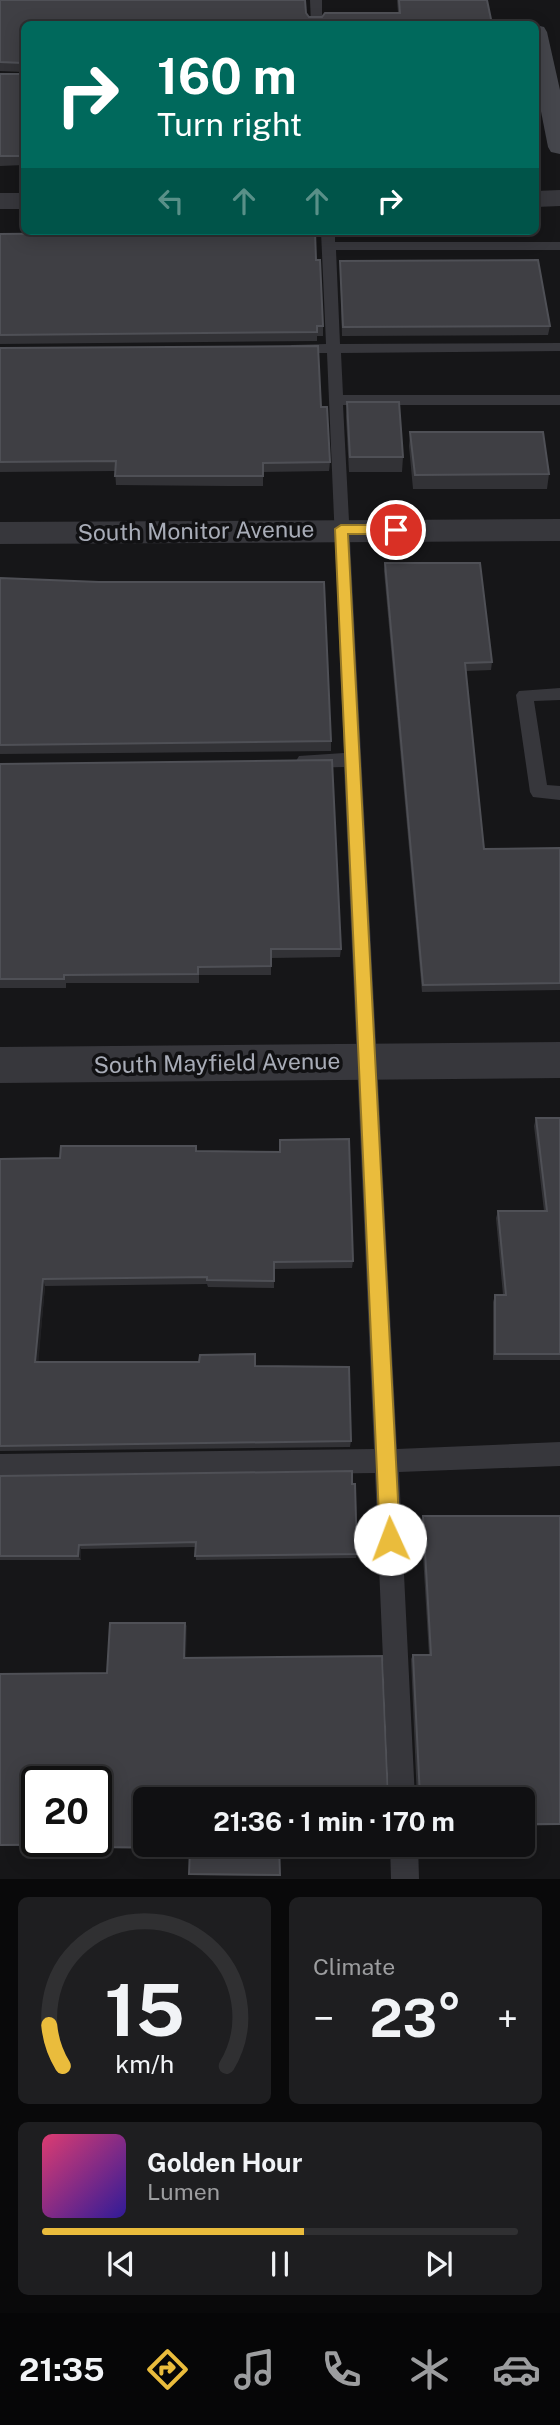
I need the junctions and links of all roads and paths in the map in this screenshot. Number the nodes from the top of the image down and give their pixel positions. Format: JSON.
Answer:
{"nodes":[{"id":1,"x":316,"y":0,"type":"edge"},
{"id":2,"x":317,"y":21,"type":"edge"},
{"id":3,"x":539,"y":43,"type":"edge"},
{"id":4,"x":556,"y":109,"type":"edge"},
{"id":5,"x":560,"y":147,"type":"edge"},
{"id":6,"x":539,"y":198,"type":"edge"},
{"id":7,"x":560,"y":198,"type":"edge"},
{"id":8,"x":0,"y":201,"type":"edge"},
{"id":9,"x":21,"y":201,"type":"edge"},
{"id":10,"x":328,"y":239,"type":"edge"},
{"id":11,"x":560,"y":246,"type":"edge"},
{"id":12,"x":560,"y":347,"type":"edge"},
{"id":13,"x":278,"y":349,"type":"edge"},
{"id":14,"x":333,"y":349,"type":"junction"},
{"id":15,"x":560,"y":400,"type":"edge"},
{"id":16,"x":335,"y":401,"type":"junction"},
{"id":17,"x":341,"y":529,"type":"junction"},
{"id":18,"x":560,"y":530,"type":"edge"},
{"id":19,"x":0,"y":533,"type":"edge"},
{"id":20,"x":560,"y":694,"type":"edge"},
{"id":21,"x":353,"y":760,"type":"junction"},
{"id":22,"x":285,"y":761,"type":"edge"},
{"id":23,"x":560,"y":793,"type":"edge"},
{"id":24,"x":560,"y":1060,"type":"edge"},
{"id":25,"x":368,"y":1061,"type":"junction"},
{"id":26,"x":0,"y":1065,"type":"edge"},
{"id":27,"x":560,"y":1454,"type":"edge"},
{"id":28,"x":386,"y":1461,"type":"junction"},
{"id":29,"x":0,"y":1466,"type":"edge"},
{"id":30,"x":400,"y":1787,"type":"edge"},
{"id":31,"x":404,"y":1857,"type":"edge"},
{"id":32,"x":405,"y":1879,"type":"edge"}],
"edges":[{"from":1,"to":2,"type":"lane"},
{"from":3,"to":4,"type":"main road"},
{"from":4,"to":5,"type":"main road"},
{"from":6,"to":7,"type":"street"},
{"from":8,"to":9,"type":"street"},
{"from":10,"to":11,"type":"lane"},
{"from":10,"to":14,"type":"lane"},
{"from":12,"to":14,"type":"lane"},
{"from":13,"to":14,"type":"lane"},
{"from":14,"to":16,"type":"lane"},
{"from":15,"to":16,"type":"lane"},
{"from":16,"to":17,"type":"lane"},
{"from":17,"to":18,"type":"street","name":"South Monitor Avenue"},
{"from":17,"to":19,"type":"street","name":"South Monitor Avenue"},
{"from":17,"to":21,"type":"lane"},
{"from":20,"to":23,"type":"lane"},
{"from":21,"to":22,"type":"lane"},
{"from":21,"to":25,"type":"lane"},
{"from":24,"to":25,"type":"street","name":"South Mayfield Avenue"},
{"from":25,"to":26,"type":"street","name":"South Mayfield Avenue"},
{"from":25,"to":28,"type":"lane"},
{"from":27,"to":28,"type":"lane"},
{"from":28,"to":29,"type":"lane"},
{"from":28,"to":30,"type":"lane"},
{"from":31,"to":32,"type":"lane"}]}
